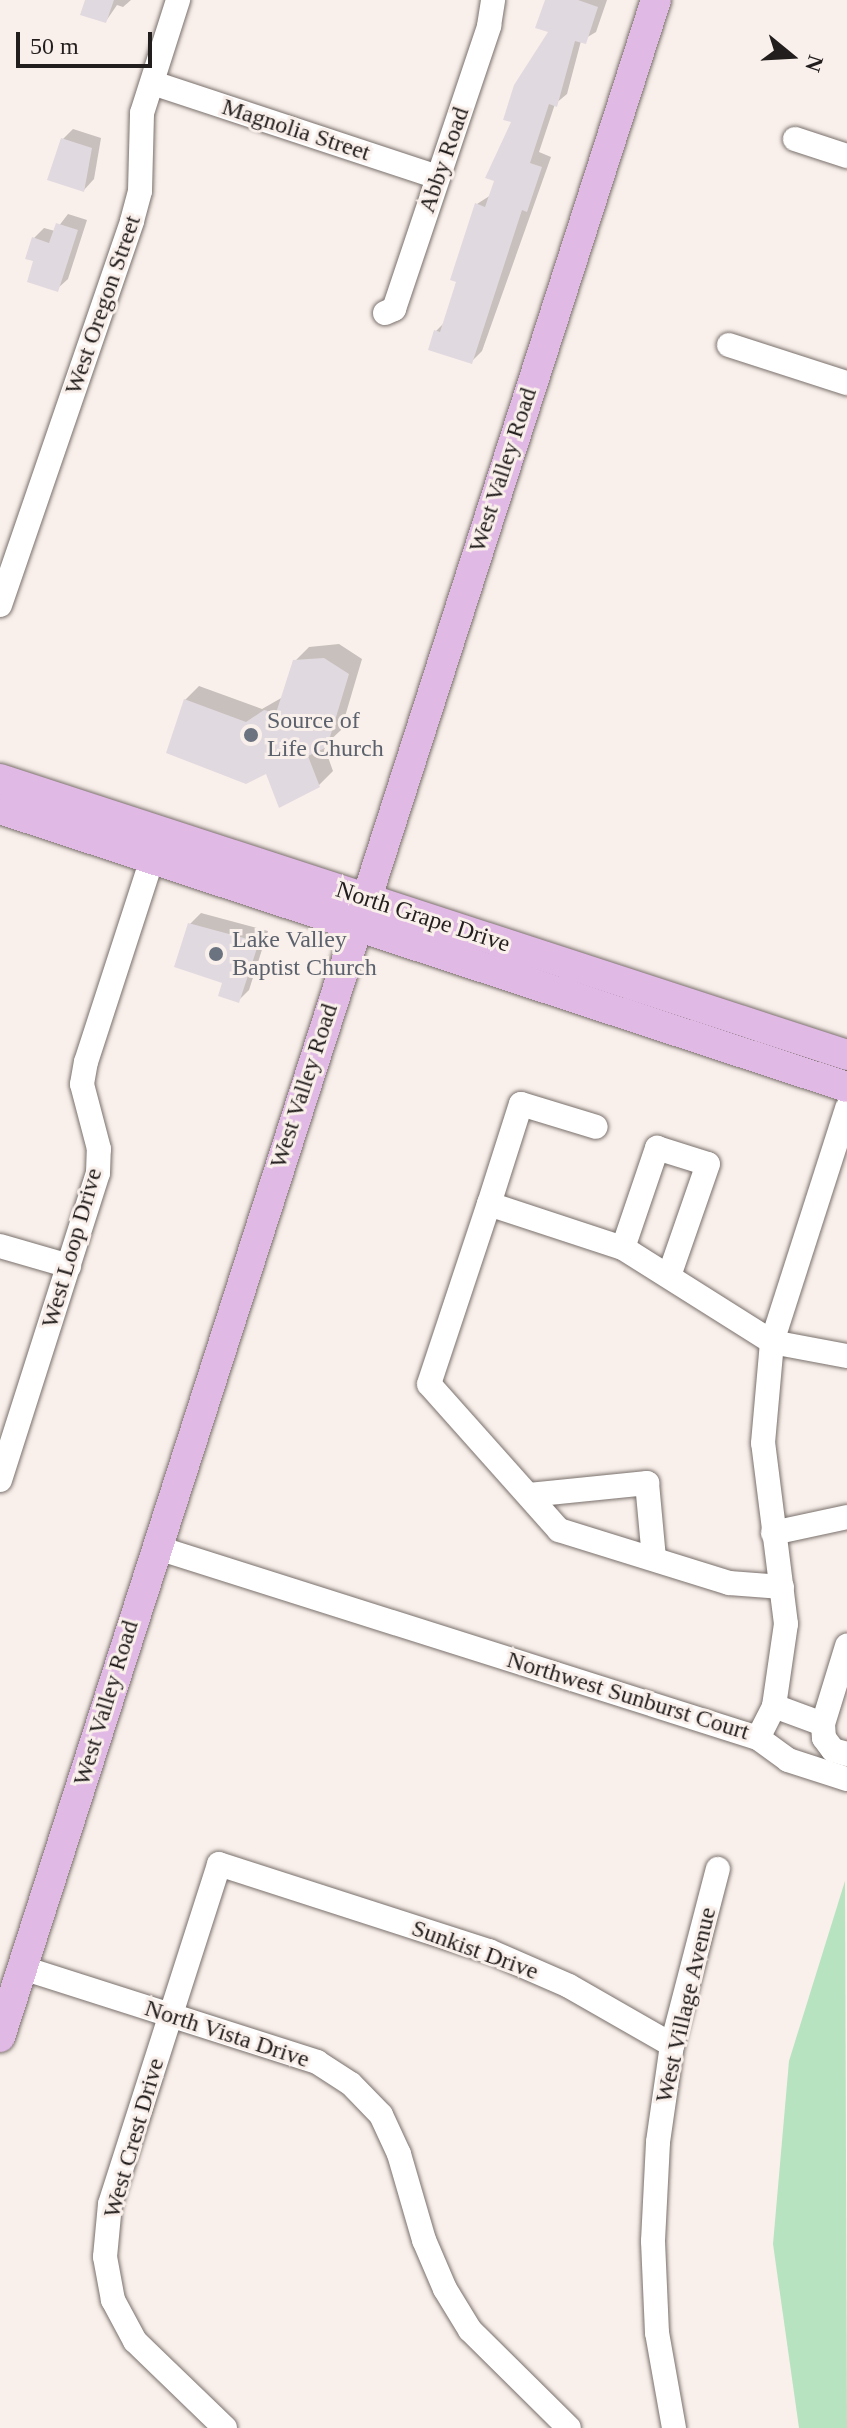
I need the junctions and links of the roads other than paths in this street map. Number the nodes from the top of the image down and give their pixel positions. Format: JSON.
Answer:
{"nodes":[{"id":1,"x":178,"y":0,"type":"edge"},
{"id":2,"x":493,"y":0,"type":"edge"},
{"id":3,"x":656,"y":0,"type":"edge"},
{"id":4,"x":153,"y":83,"type":"junction"},
{"id":5,"x":795,"y":139,"type":"dead end"},
{"id":6,"x":847,"y":156,"type":"edge"},
{"id":7,"x":438,"y":177,"type":"junction"},
{"id":8,"x":385,"y":313,"type":"dead end"},
{"id":9,"x":729,"y":345,"type":"dead end"},
{"id":10,"x":847,"y":383,"type":"edge"},
{"id":11,"x":0,"y":605,"type":"edge"},
{"id":12,"x":0,"y":779,"type":"edge"},
{"id":13,"x":0,"y":809,"type":"edge"},
{"id":14,"x":157,"y":845,"type":"junction"},
{"id":15,"x":364,"y":898,"type":"junction"},
{"id":16,"x":355,"y":927,"type":"junction"},
{"id":17,"x":847,"y":1055,"type":"edge"},
{"id":18,"x":847,"y":1087,"type":"edge"},
{"id":19,"x":847,"y":1108,"type":"edge"},
{"id":20,"x":596,"y":1127,"type":"dead end"},
{"id":21,"x":489,"y":1204,"type":"junction"},
{"id":22,"x":0,"y":1246,"type":"edge"},
{"id":23,"x":623,"y":1248,"type":"junction"},
{"id":24,"x":69,"y":1266,"type":"junction"},
{"id":25,"x":670,"y":1273,"type":"junction"},
{"id":26,"x":772,"y":1342,"type":"junction"},
{"id":27,"x":847,"y":1356,"type":"edge"},
{"id":28,"x":0,"y":1480,"type":"edge"},
{"id":29,"x":529,"y":1495,"type":"junction"},
{"id":30,"x":847,"y":1517,"type":"edge"},
{"id":31,"x":773,"y":1533,"type":"junction"},
{"id":32,"x":155,"y":1547,"type":"junction"},
{"id":33,"x":654,"y":1559,"type":"junction"},
{"id":34,"x":782,"y":1587,"type":"junction"},
{"id":35,"x":847,"y":1646,"type":"edge"},
{"id":36,"x":774,"y":1706,"type":"junction"},
{"id":37,"x":823,"y":1724,"type":"junction"},
{"id":38,"x":758,"y":1738,"type":"junction"},
{"id":39,"x":847,"y":1754,"type":"edge"},
{"id":40,"x":847,"y":1779,"type":"edge"},
{"id":41,"x":718,"y":1869,"type":"dead end"},
{"id":42,"x":268,"y":1879,"type":"joint"},
{"id":43,"x":23,"y":1968,"type":"junction"},
{"id":44,"x":170,"y":2014,"type":"junction"},
{"id":45,"x":0,"y":2037,"type":"edge"},
{"id":46,"x":672,"y":2045,"type":"junction"},
{"id":47,"x":225,"y":2428,"type":"edge"},
{"id":48,"x":569,"y":2428,"type":"edge"},
{"id":49,"x":674,"y":2428,"type":"edge"}],
"edges":[{"from":1,"to":4,"type":"street","name":"West Oregon Street"},
{"from":2,"to":7,"type":"street","name":"Abby Road"},
{"from":3,"to":15,"type":"main road","name":"West Valley Road"},
{"from":4,"to":7,"type":"street","name":"Magnolia Street"},
{"from":4,"to":11,"type":"street","name":"West Oregon Street"},
{"from":5,"to":6,"type":"street"},
{"from":7,"to":8,"type":"street","name":"Abby Road"},
{"from":9,"to":10,"type":"street"},
{"from":12,"to":14,"type":"main road","name":"North Grape Drive"},
{"from":13,"to":14,"type":"main road"},
{"from":14,"to":15,"type":"main road","name":"North Grape Drive"},
{"from":14,"to":16,"type":"main road","name":"North Grape Drive"},
{"from":14,"to":24,"type":"street","name":"West Loop Drive"},
{"from":15,"to":16,"type":"main road","name":"West Valley Road"},
{"from":15,"to":17,"type":"main road","name":"North Grape Drive"},
{"from":16,"to":18,"type":"main road","name":"North Grape Drive"},
{"from":16,"to":32,"type":"main road","name":"West Valley Road"},
{"from":19,"to":26,"type":"street","name":"Northwest Sunburst Court"},
{"from":20,"to":21,"type":"street"},
{"from":21,"to":23,"type":"street"},
{"from":21,"to":29,"type":"street"},
{"from":22,"to":24,"type":"street"},
{"from":23,"to":25,"type":"street"},
{"from":23,"to":25,"type":"street"},
{"from":24,"to":28,"type":"street","name":"West Loop Drive"},
{"from":25,"to":26,"type":"street"},
{"from":26,"to":27,"type":"street"},
{"from":26,"to":31,"type":"street","name":"Northwest Sunburst Court"},
{"from":29,"to":33,"type":"street"},
{"from":29,"to":33,"type":"street"},
{"from":30,"to":31,"type":"street"},
{"from":31,"to":34,"type":"street","name":"Northwest Sunburst Court"},
{"from":32,"to":38,"type":"street","name":"Northwest Sunburst Court"},
{"from":32,"to":43,"type":"main road","name":"West Valley Road"},
{"from":33,"to":34,"type":"street"},
{"from":34,"to":36,"type":"street","name":"Northwest Sunburst Court"},
{"from":35,"to":37,"type":"street"},
{"from":36,"to":37,"type":"street"},
{"from":36,"to":38,"type":"street","name":"Northwest Sunburst Court"},
{"from":37,"to":39,"type":"street"},
{"from":38,"to":40,"type":"street"},
{"from":41,"to":46,"type":"street","name":"West Village Avenue"},
{"from":42,"to":44,"type":"street","name":"West Crest Drive"},
{"from":42,"to":46,"type":"street","name":"Sunkist Drive"},
{"from":43,"to":44,"type":"street","name":"North Vista Drive"},
{"from":43,"to":45,"type":"main road","name":"West Valley Road"},
{"from":44,"to":47,"type":"street","name":"West Crest Drive"},
{"from":44,"to":48,"type":"street","name":"North Vista Drive"},
{"from":46,"to":49,"type":"street","name":"West Village Avenue"}]}
